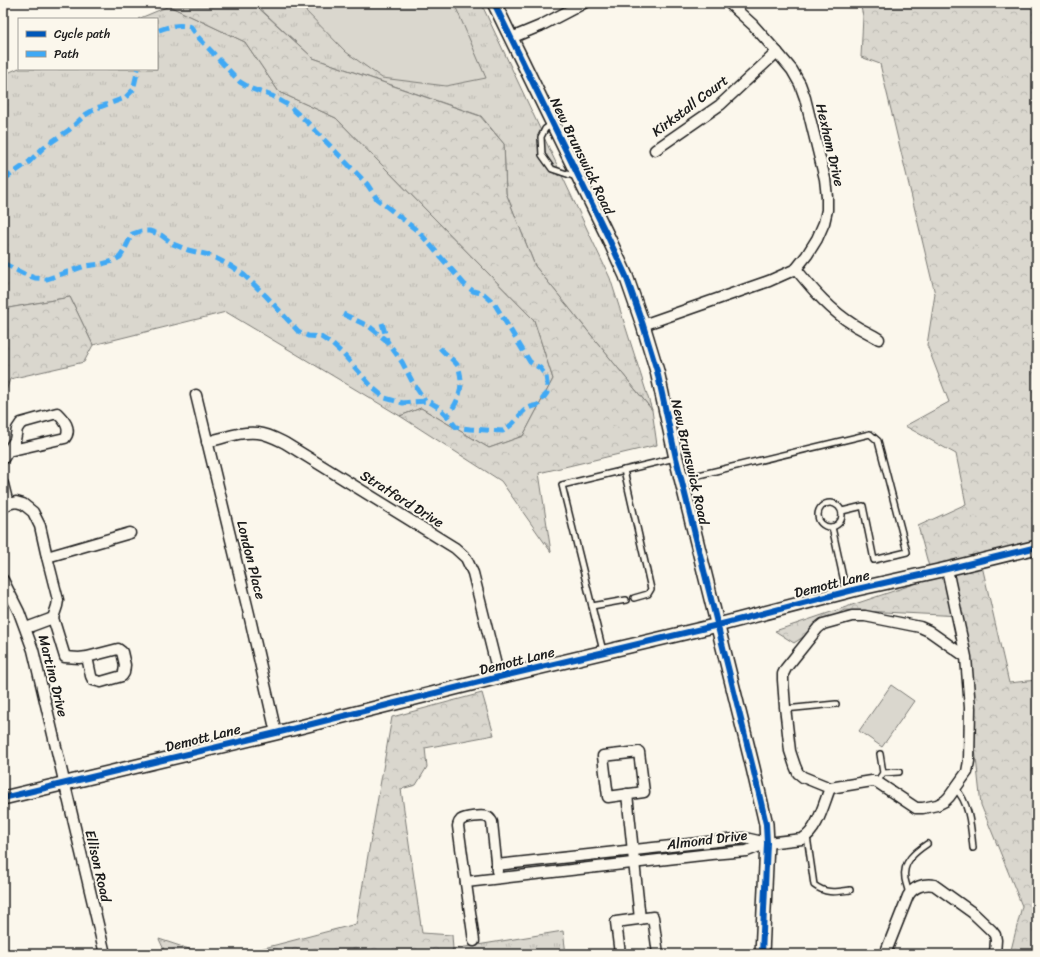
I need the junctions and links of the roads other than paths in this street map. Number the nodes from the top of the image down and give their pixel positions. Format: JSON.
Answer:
{"nodes":[{"id":1,"x":494,"y":3,"type":"edge"},
{"id":2,"x":584,"y":3,"type":"edge"},
{"id":3,"x":729,"y":3,"type":"edge"},
{"id":4,"x":511,"y":38,"type":"junction"},
{"id":5,"x":777,"y":52,"type":"junction"},
{"id":6,"x":553,"y":123,"type":"junction"},
{"id":7,"x":655,"y":150,"type":"dead end"},
{"id":8,"x":579,"y":178,"type":"junction"},
{"id":9,"x":796,"y":269,"type":"junction"},
{"id":10,"x":643,"y":325,"type":"junction"},
{"id":11,"x":879,"y":339,"type":"dead end"},
{"id":12,"x":196,"y":395,"type":"dead end"},
{"id":13,"x":207,"y":442,"type":"junction"},
{"id":14,"x":6,"y":455,"type":"edge"},
{"id":15,"x":676,"y":458,"type":"junction"},
{"id":16,"x":624,"y":470,"type":"junction"},
{"id":17,"x":682,"y":479,"type":"junction"},
{"id":18,"x":3,"y":484,"type":"edge"},
{"id":19,"x":6,"y":506,"type":"edge"},
{"id":20,"x":842,"y":511,"type":"junction"},
{"id":21,"x":832,"y":527,"type":"junction"},
{"id":22,"x":130,"y":533,"type":"dead end"},
{"id":23,"x":1037,"y":547,"type":"edge"},
{"id":24,"x":47,"y":557,"type":"junction"},
{"id":25,"x":946,"y":569,"type":"junction"},
{"id":26,"x":3,"y":580,"type":"edge"},
{"id":27,"x":846,"y":592,"type":"junction"},
{"id":28,"x":634,"y":598,"type":"dead end"},
{"id":29,"x":626,"y":600,"type":"dead end"},
{"id":30,"x":592,"y":606,"type":"junction"},
{"id":31,"x":53,"y":618,"type":"junction"},
{"id":32,"x":718,"y":625,"type":"junction"},
{"id":33,"x":26,"y":628,"type":"junction"},
{"id":34,"x":603,"y":652,"type":"junction"},
{"id":35,"x":88,"y":657,"type":"dead end"},
{"id":36,"x":966,"y":657,"type":"junction"},
{"id":37,"x":499,"y":677,"type":"junction"},
{"id":38,"x":836,"y":704,"type":"dead end"},
{"id":39,"x":785,"y":709,"type":"junction"},
{"id":40,"x":276,"y":733,"type":"junction"},
{"id":41,"x":880,"y":754,"type":"dead end"},
{"id":42,"x":899,"y":772,"type":"dead end"},
{"id":43,"x":883,"y":773,"type":"junction"},
{"id":44,"x":877,"y":782,"type":"junction"},
{"id":45,"x":64,"y":784,"type":"junction"},
{"id":46,"x":830,"y":788,"type":"junction"},
{"id":47,"x":955,"y":788,"type":"junction"},
{"id":48,"x":627,"y":794,"type":"junction"},
{"id":49,"x":3,"y":798,"type":"edge"},
{"id":50,"x":807,"y":836,"type":"junction"},
{"id":51,"x":767,"y":844,"type":"junction"},
{"id":52,"x":927,"y":844,"type":"dead end"},
{"id":53,"x":974,"y":848,"type":"dead end"},
{"id":54,"x":633,"y":851,"type":"junction"},
{"id":55,"x":634,"y":863,"type":"junction"},
{"id":56,"x":496,"y":865,"type":"junction"},
{"id":57,"x":498,"y":879,"type":"junction"},
{"id":58,"x":466,"y":882,"type":"junction"},
{"id":59,"x":850,"y":890,"type":"dead end"},
{"id":60,"x":909,"y":894,"type":"junction"},
{"id":61,"x":640,"y":919,"type":"junction"},
{"id":62,"x":474,"y":941,"type":"dead end"},
{"id":63,"x":105,"y":954,"type":"edge"},
{"id":64,"x":620,"y":954,"type":"edge"},
{"id":65,"x":658,"y":954,"type":"edge"},
{"id":66,"x":762,"y":954,"type":"edge"},
{"id":67,"x":885,"y":954,"type":"edge"},
{"id":68,"x":994,"y":954,"type":"edge"}],
"edges":[{"from":1,"to":4,"type":"street","name":"New Brunswick Road"},
{"from":2,"to":4,"type":"street"},
{"from":3,"to":5,"type":"street","name":"Hexham Drive"},
{"from":4,"to":6,"type":"street","name":"New Brunswick Road"},
{"from":5,"to":7,"type":"street","name":"Kirkstall Court"},
{"from":5,"to":9,"type":"street","name":"Hexham Drive"},
{"from":6,"to":8,"type":"street","name":"New Brunswick Road"},
{"from":6,"to":8,"type":"lane"},
{"from":8,"to":10,"type":"street","name":"New Brunswick Road"},
{"from":9,"to":10,"type":"street","name":"Hexham Drive"},
{"from":9,"to":11,"type":"street"},
{"from":10,"to":15,"type":"street","name":"New Brunswick Road"},
{"from":12,"to":13,"type":"street","name":"London Place"},
{"from":13,"to":37,"type":"street","name":"Stratford Drive"},
{"from":13,"to":40,"type":"street","name":"London Place"},
{"from":14,"to":14,"type":"street"},
{"from":15,"to":16,"type":"lane"},
{"from":15,"to":17,"type":"street","name":"New Brunswick Road"},
{"from":16,"to":28,"type":"lane"},
{"from":16,"to":30,"type":"lane"},
{"from":17,"to":20,"type":"lane"},
{"from":17,"to":32,"type":"street","name":"New Brunswick Road"},
{"from":18,"to":19,"type":"street"},
{"from":19,"to":24,"type":"street"},
{"from":20,"to":21,"type":"lane"},
{"from":20,"to":21,"type":"lane"},
{"from":21,"to":27,"type":"lane"},
{"from":22,"to":24,"type":"street"},
{"from":23,"to":25,"type":"street","name":"Demott Lane"},
{"from":24,"to":31,"type":"street"},
{"from":25,"to":27,"type":"street","name":"Demott Lane"},
{"from":25,"to":36,"type":"street"},
{"from":26,"to":33,"type":"street","name":"Martino Drive"},
{"from":27,"to":32,"type":"street","name":"Demott Lane"},
{"from":29,"to":30,"type":"lane"},
{"from":30,"to":34,"type":"lane"},
{"from":31,"to":33,"type":"street"},
{"from":31,"to":35,"type":"street"},
{"from":32,"to":34,"type":"street","name":"Demott Lane"},
{"from":32,"to":51,"type":"street","name":"New Brunswick Road"},
{"from":33,"to":45,"type":"street","name":"Martino Drive"},
{"from":34,"to":37,"type":"street","name":"Demott Lane"},
{"from":36,"to":39,"type":"street"},
{"from":36,"to":47,"type":"street"},
{"from":37,"to":40,"type":"street","name":"Demott Lane"},
{"from":38,"to":39,"type":"lane"},
{"from":39,"to":46,"type":"street"},
{"from":40,"to":45,"type":"street","name":"Demott Lane"},
{"from":41,"to":43,"type":"lane"},
{"from":42,"to":43,"type":"lane"},
{"from":43,"to":44,"type":"lane"},
{"from":44,"to":46,"type":"street"},
{"from":44,"to":47,"type":"street"},
{"from":45,"to":49,"type":"street","name":"Demott Lane"},
{"from":45,"to":63,"type":"street","name":"Ellison Road"},
{"from":46,"to":50,"type":"street"},
{"from":47,"to":53,"type":"lane"},
{"from":48,"to":48,"type":"street"},
{"from":48,"to":54,"type":"street"},
{"from":50,"to":51,"type":"street"},
{"from":50,"to":59,"type":"lane"},
{"from":51,"to":54,"type":"street","name":"Almond Drive"},
{"from":51,"to":55,"type":"street","name":"Almond Drive"},
{"from":51,"to":66,"type":"street","name":"New Brunswick Road"},
{"from":52,"to":60,"type":"lane"},
{"from":54,"to":55,"type":"street"},
{"from":54,"to":56,"type":"street","name":"Almond Drive"},
{"from":55,"to":57,"type":"street","name":"Almond Drive"},
{"from":55,"to":61,"type":"street"},
{"from":56,"to":57,"type":"street"},
{"from":56,"to":58,"type":"street"},
{"from":57,"to":58,"type":"street","name":"Almond Drive"},
{"from":58,"to":62,"type":"street"},
{"from":60,"to":67,"type":"street"},
{"from":60,"to":68,"type":"street"},
{"from":61,"to":64,"type":"street"},
{"from":61,"to":65,"type":"street"}]}
